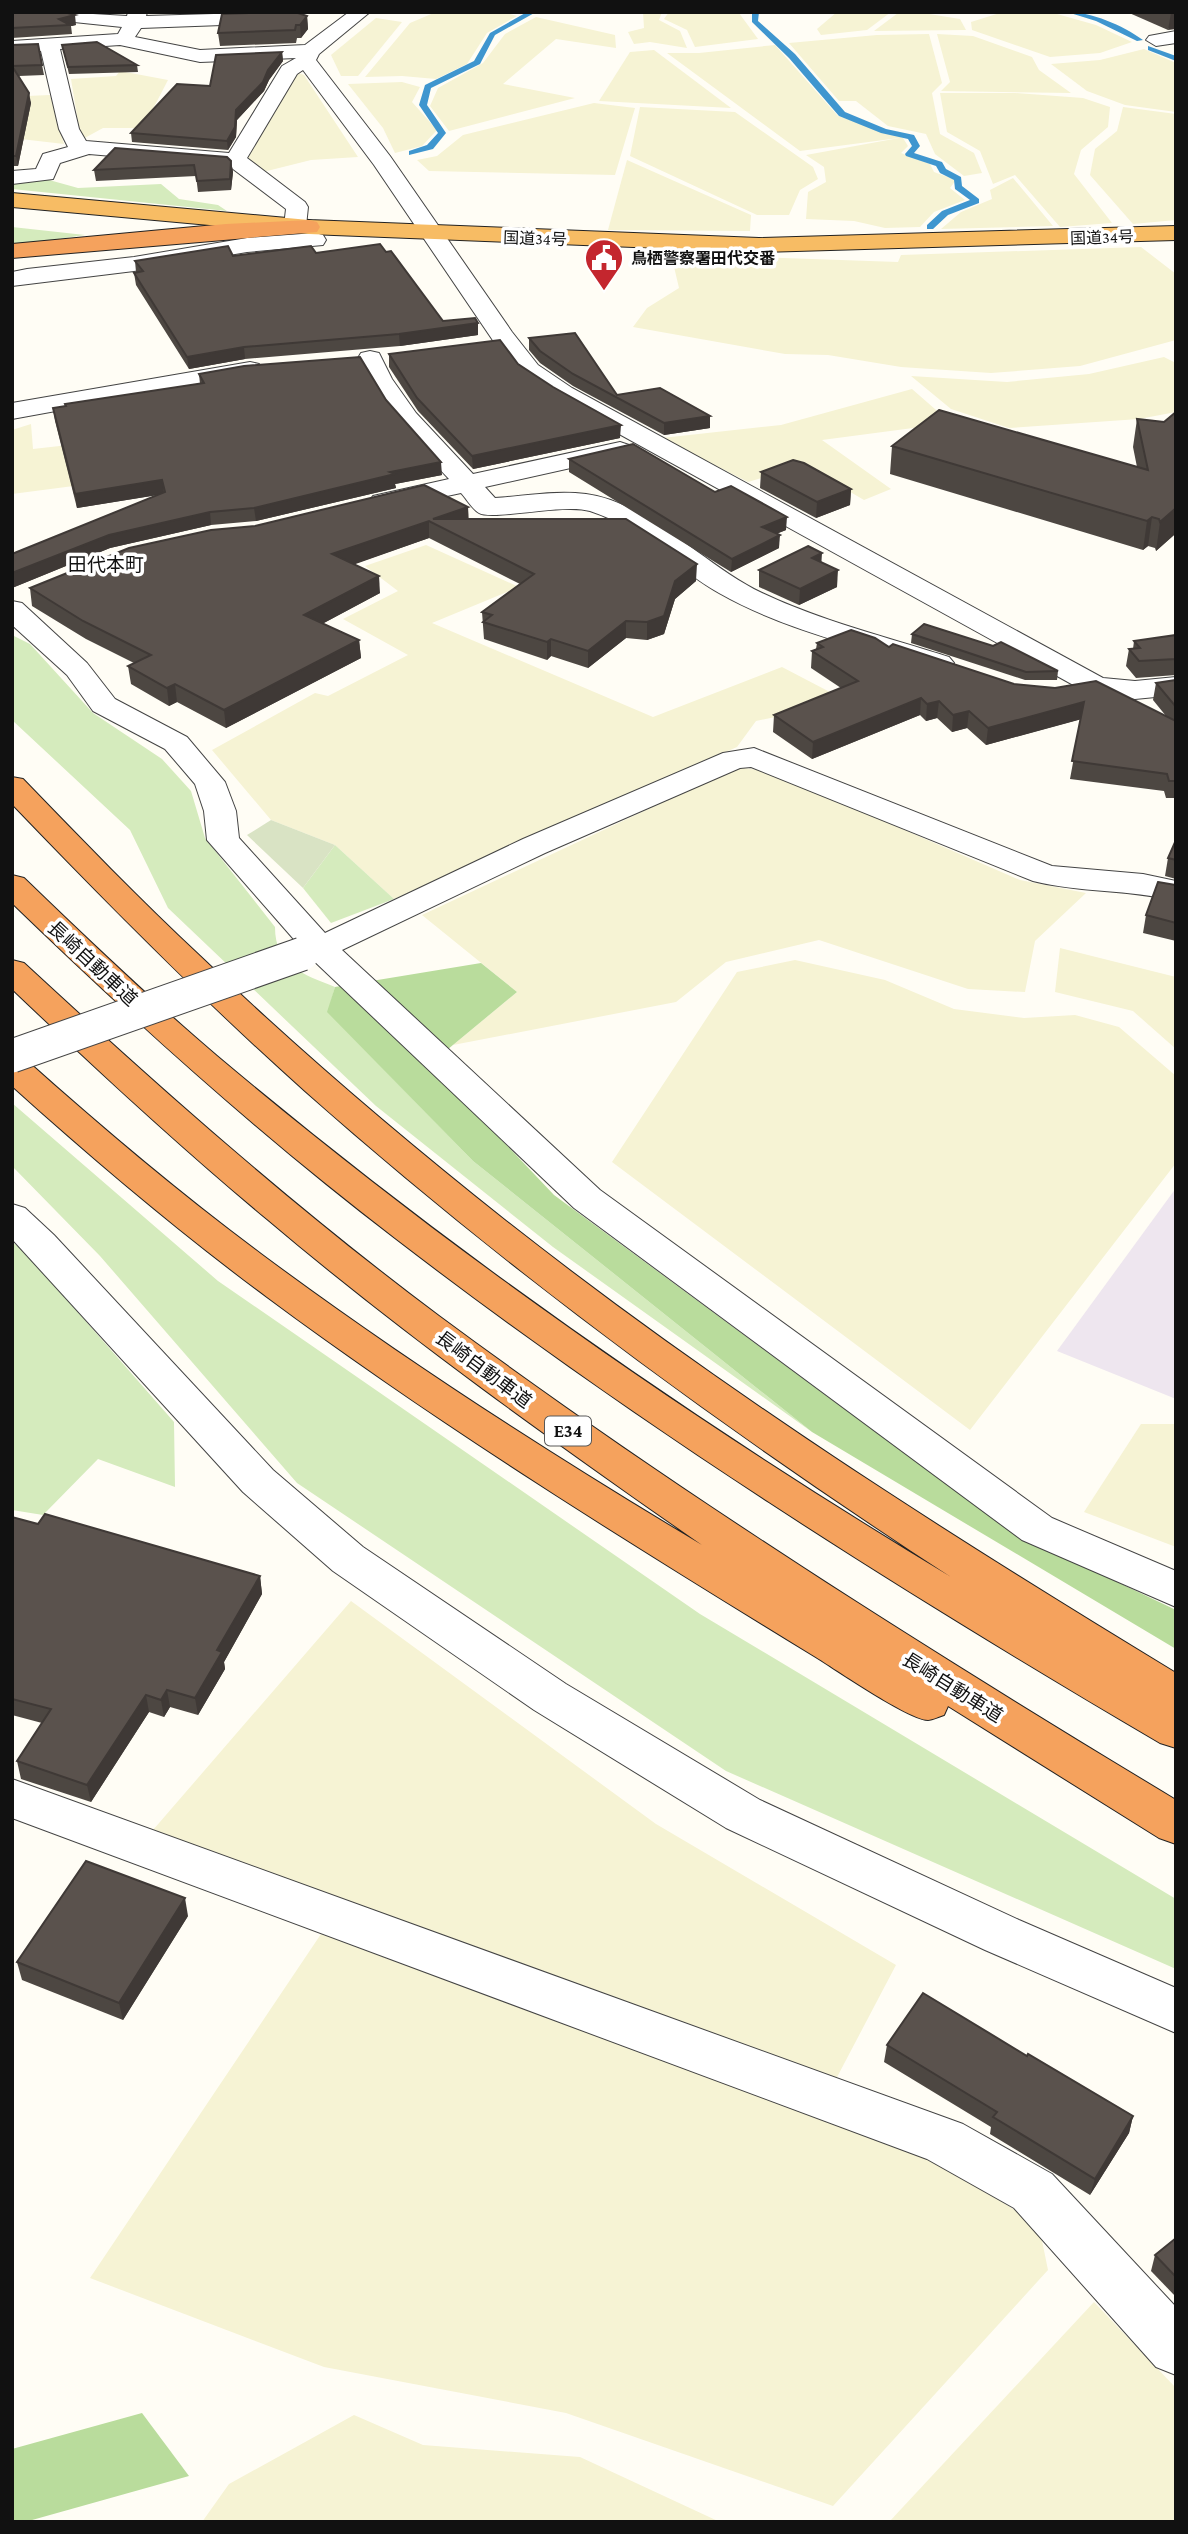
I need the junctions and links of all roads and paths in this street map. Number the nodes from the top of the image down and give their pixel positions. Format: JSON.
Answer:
{"nodes":[{"id":1,"x":68,"y":12,"type":"edge"},
{"id":2,"x":361,"y":12,"type":"edge"},
{"id":3,"x":132,"y":24,"type":"edge"},
{"id":4,"x":335,"y":30,"type":"junction"},
{"id":5,"x":44,"y":43,"type":"junction"},
{"id":6,"x":12,"y":47,"type":"edge"},
{"id":7,"x":308,"y":55,"type":"junction"},
{"id":8,"x":83,"y":149,"type":"junction"},
{"id":9,"x":235,"y":160,"type":"junction"},
{"id":10,"x":12,"y":178,"type":"edge"},
{"id":11,"x":15,"y":200,"type":"edge"},
{"id":12,"x":306,"y":231,"type":"junction"},
{"id":13,"x":1176,"y":233,"type":"edge"},
{"id":14,"x":431,"y":234,"type":"junction"},
{"id":15,"x":12,"y":251,"type":"edge"},
{"id":16,"x":12,"y":279,"type":"edge"},
{"id":17,"x":506,"y":341,"type":"junction"},
{"id":18,"x":480,"y":345,"type":"edge"},
{"id":19,"x":342,"y":361,"type":"edge"},
{"id":20,"x":273,"y":367,"type":"edge"},
{"id":21,"x":17,"y":410,"type":"edge"},
{"id":22,"x":649,"y":440,"type":"junction"},
{"id":23,"x":467,"y":481,"type":"junction"},
{"id":24,"x":362,"y":507,"type":"edge"},
{"id":25,"x":37,"y":591,"type":"edge"},
{"id":26,"x":12,"y":601,"type":"edge"},
{"id":27,"x":12,"y":609,"type":"edge"},
{"id":28,"x":970,"y":674,"type":"edge"},
{"id":29,"x":1176,"y":685,"type":"edge"},
{"id":30,"x":1096,"y":686,"type":"junction"},
{"id":31,"x":1053,"y":693,"type":"edge"},
{"id":32,"x":12,"y":786,"type":"edge"},
{"id":33,"x":12,"y":885,"type":"edge"},
{"id":34,"x":1176,"y":891,"type":"edge"},
{"id":35,"x":311,"y":951,"type":"junction"},
{"id":36,"x":12,"y":970,"type":"edge"},
{"id":37,"x":12,"y":1056,"type":"edge"},
{"id":38,"x":12,"y":1067,"type":"edge"},
{"id":39,"x":12,"y":1217,"type":"edge"},
{"id":40,"x":1176,"y":1590,"type":"edge"},
{"id":41,"x":1176,"y":1696,"type":"edge"},
{"id":42,"x":1176,"y":1730,"type":"edge"},
{"id":43,"x":12,"y":1798,"type":"edge"},
{"id":44,"x":1176,"y":1824,"type":"edge"},
{"id":45,"x":1176,"y":1844,"type":"edge"},
{"id":46,"x":1176,"y":2011,"type":"edge"},
{"id":47,"x":1176,"y":2348,"type":"edge"}],
"edges":[{"from":1,"to":3,"type":"street"},
{"from":2,"to":4,"type":"street"},
{"from":3,"to":4,"type":"street"},
{"from":3,"to":5,"type":"street"},
{"from":3,"to":7,"type":"street"},
{"from":4,"to":7,"type":"street"},
{"from":5,"to":6,"type":"street"},
{"from":5,"to":8,"type":"street"},
{"from":7,"to":9,"type":"street"},
{"from":7,"to":14,"type":"street"},
{"from":8,"to":9,"type":"street"},
{"from":8,"to":10,"type":"street"},
{"from":9,"to":12,"type":"street"},
{"from":11,"to":12,"type":"highway","name":"国道34号"},
{"from":12,"to":14,"type":"highway","name":"国道34号"},
{"from":12,"to":15,"type":"highway"},
{"from":12,"to":16,"type":"street"},
{"from":13,"to":14,"type":"highway","name":"国道34号"},
{"from":14,"to":17,"type":"street"},
{"from":17,"to":18,"type":"street"},
{"from":17,"to":22,"type":"street"},
{"from":19,"to":23,"type":"street"},
{"from":20,"to":21,"type":"street"},
{"from":22,"to":23,"type":"street"},
{"from":22,"to":30,"type":"street"},
{"from":23,"to":24,"type":"street"},
{"from":23,"to":28,"type":"street"},
{"from":25,"to":26,"type":"street"},
{"from":27,"to":35,"type":"street"},
{"from":29,"to":30,"type":"street"},
{"from":30,"to":31,"type":"street"},
{"from":32,"to":41,"type":"highway"},
{"from":33,"to":42,"type":"highway","name":"長崎自動車道"},
{"from":34,"to":35,"type":"street"},
{"from":35,"to":37,"type":"street","bridge":true},
{"from":35,"to":40,"type":"street"},
{"from":36,"to":44,"type":"highway","name":"長崎自動車道","number":"E34"},
{"from":38,"to":45,"type":"highway"},
{"from":39,"to":46,"type":"street"},
{"from":43,"to":47,"type":"street"}]}
